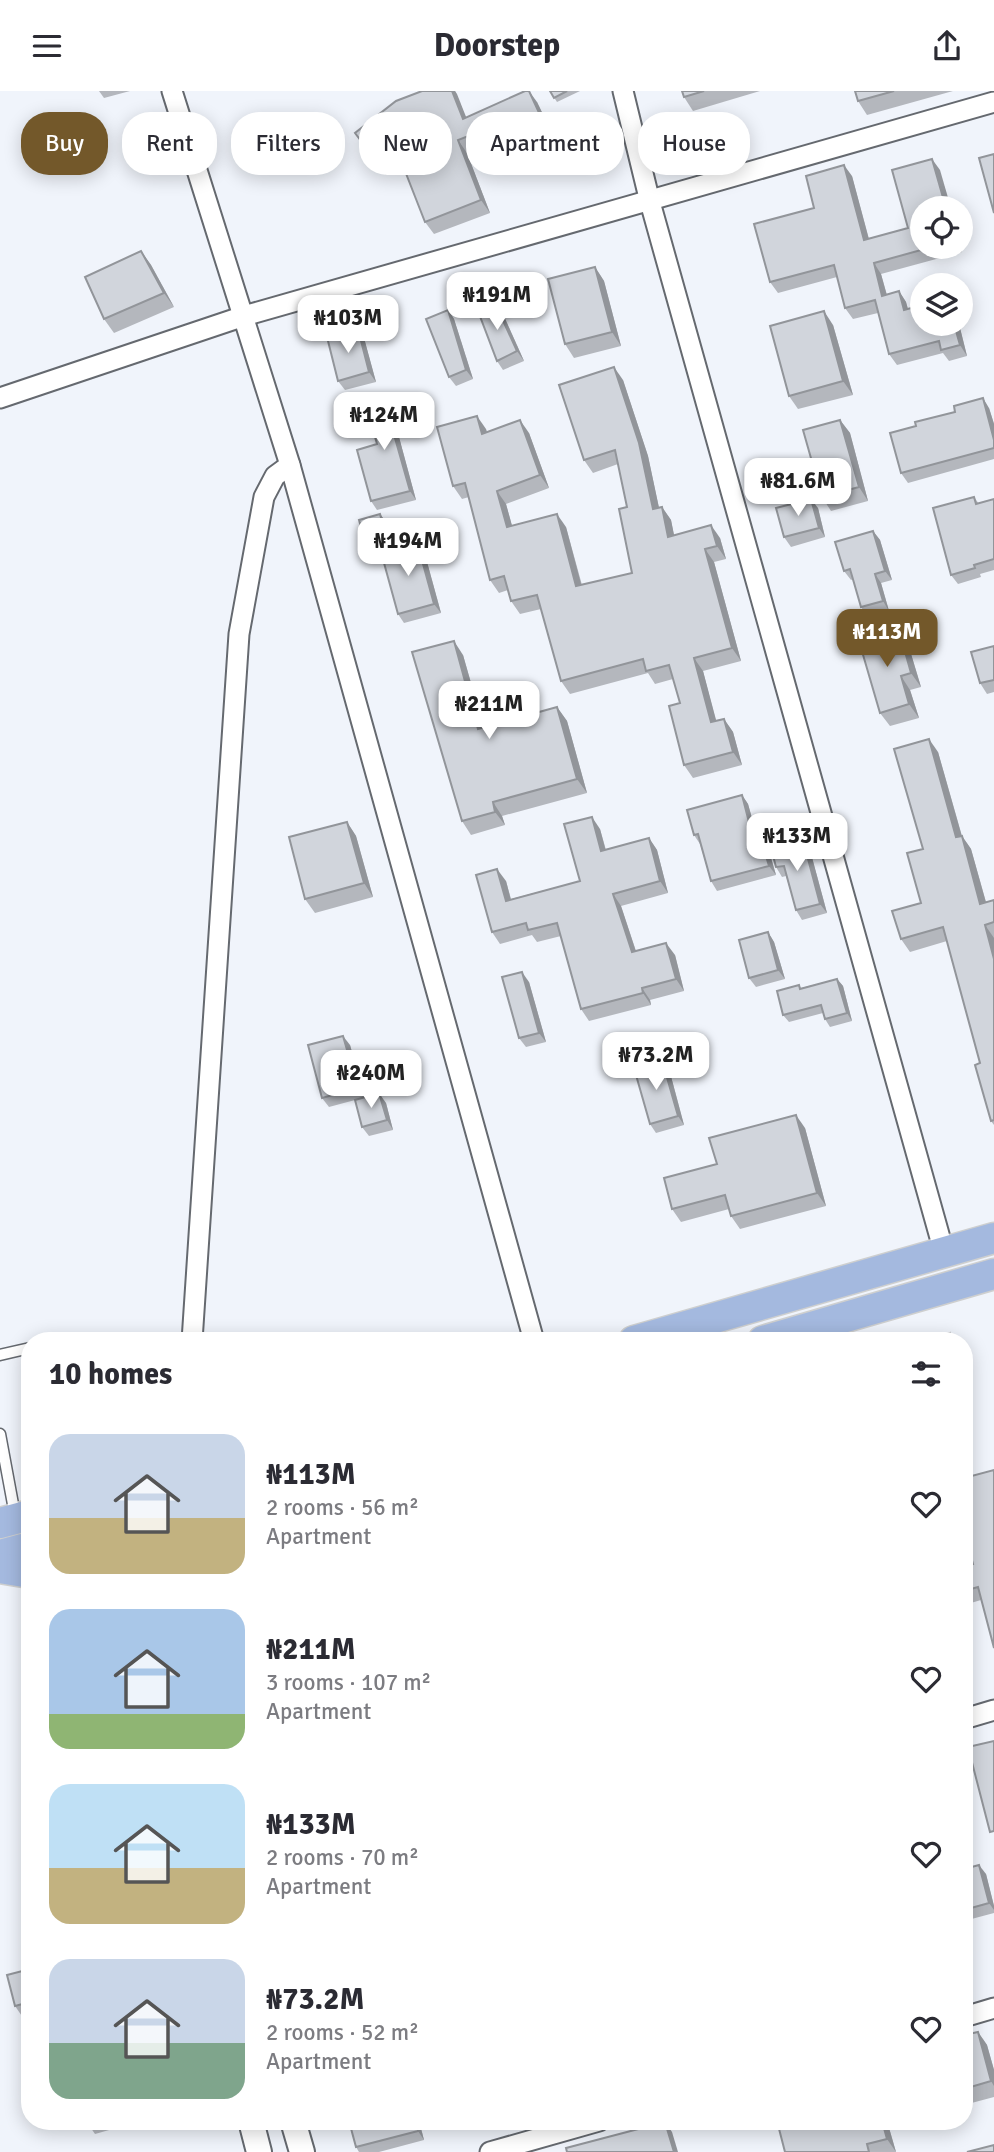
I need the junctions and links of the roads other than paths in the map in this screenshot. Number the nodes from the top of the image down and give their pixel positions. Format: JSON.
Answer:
{"nodes":[{"id":1,"x":172,"y":91,"type":"edge"},
{"id":2,"x":623,"y":91,"type":"edge"},
{"id":3,"x":994,"y":102,"type":"edge"},
{"id":4,"x":650,"y":202,"type":"junction"},
{"id":5,"x":244,"y":316,"type":"junction"},
{"id":6,"x":0,"y":398,"type":"edge"},
{"id":7,"x":290,"y":465,"type":"junction"},
{"id":8,"x":994,"y":1238,"type":"edge"},
{"id":9,"x":944,"y":1252,"type":"junction"},
{"id":10,"x":994,"y":1275,"type":"edge"},
{"id":11,"x":193,"y":1332,"type":"edge"},
{"id":12,"x":531,"y":1332,"type":"edge"},
{"id":13,"x":665,"y":1332,"type":"edge"},
{"id":14,"x":803,"y":1332,"type":"edge"},
{"id":15,"x":21,"y":1351,"type":"edge"},
{"id":16,"x":0,"y":1355,"type":"edge"},
{"id":17,"x":0,"y":1434,"type":"edge"},
{"id":18,"x":15,"y":1519,"type":"edge"},
{"id":19,"x":21,"y":1549,"type":"edge"},
{"id":20,"x":0,"y":1555,"type":"edge"},
{"id":21,"x":0,"y":1568,"type":"edge"},
{"id":22,"x":21,"y":1572,"type":"edge"},
{"id":23,"x":994,"y":1710,"type":"edge"},
{"id":24,"x":973,"y":1716,"type":"edge"},
{"id":25,"x":994,"y":2008,"type":"edge"},
{"id":26,"x":973,"y":2014,"type":"edge"},
{"id":27,"x":253,"y":2130,"type":"edge"},
{"id":28,"x":296,"y":2130,"type":"edge"},
{"id":29,"x":568,"y":2130,"type":"edge"},
{"id":30,"x":259,"y":2152,"type":"edge"},
{"id":31,"x":302,"y":2152,"type":"edge"},
{"id":32,"x":491,"y":2152,"type":"edge"}],
"edges":[{"from":1,"to":5,"type":"street"},
{"from":2,"to":4,"type":"street"},
{"from":3,"to":4,"type":"street"},
{"from":4,"to":5,"type":"street"},
{"from":4,"to":9,"type":"street"},
{"from":5,"to":6,"type":"street"},
{"from":5,"to":7,"type":"street"},
{"from":7,"to":11,"type":"street"},
{"from":7,"to":12,"type":"street"},
{"from":8,"to":9,"type":"main road"},
{"from":9,"to":13,"type":"main road"},
{"from":10,"to":14,"type":"main road"},
{"from":15,"to":16,"type":"lane"},
{"from":17,"to":18,"type":"lane"},
{"from":19,"to":20,"type":"main road"},
{"from":21,"to":22,"type":"main road"},
{"from":23,"to":24,"type":"street"},
{"from":25,"to":26,"type":"street"},
{"from":27,"to":30,"type":"street"},
{"from":28,"to":31,"type":"street"},
{"from":29,"to":32,"type":"street"}]}
